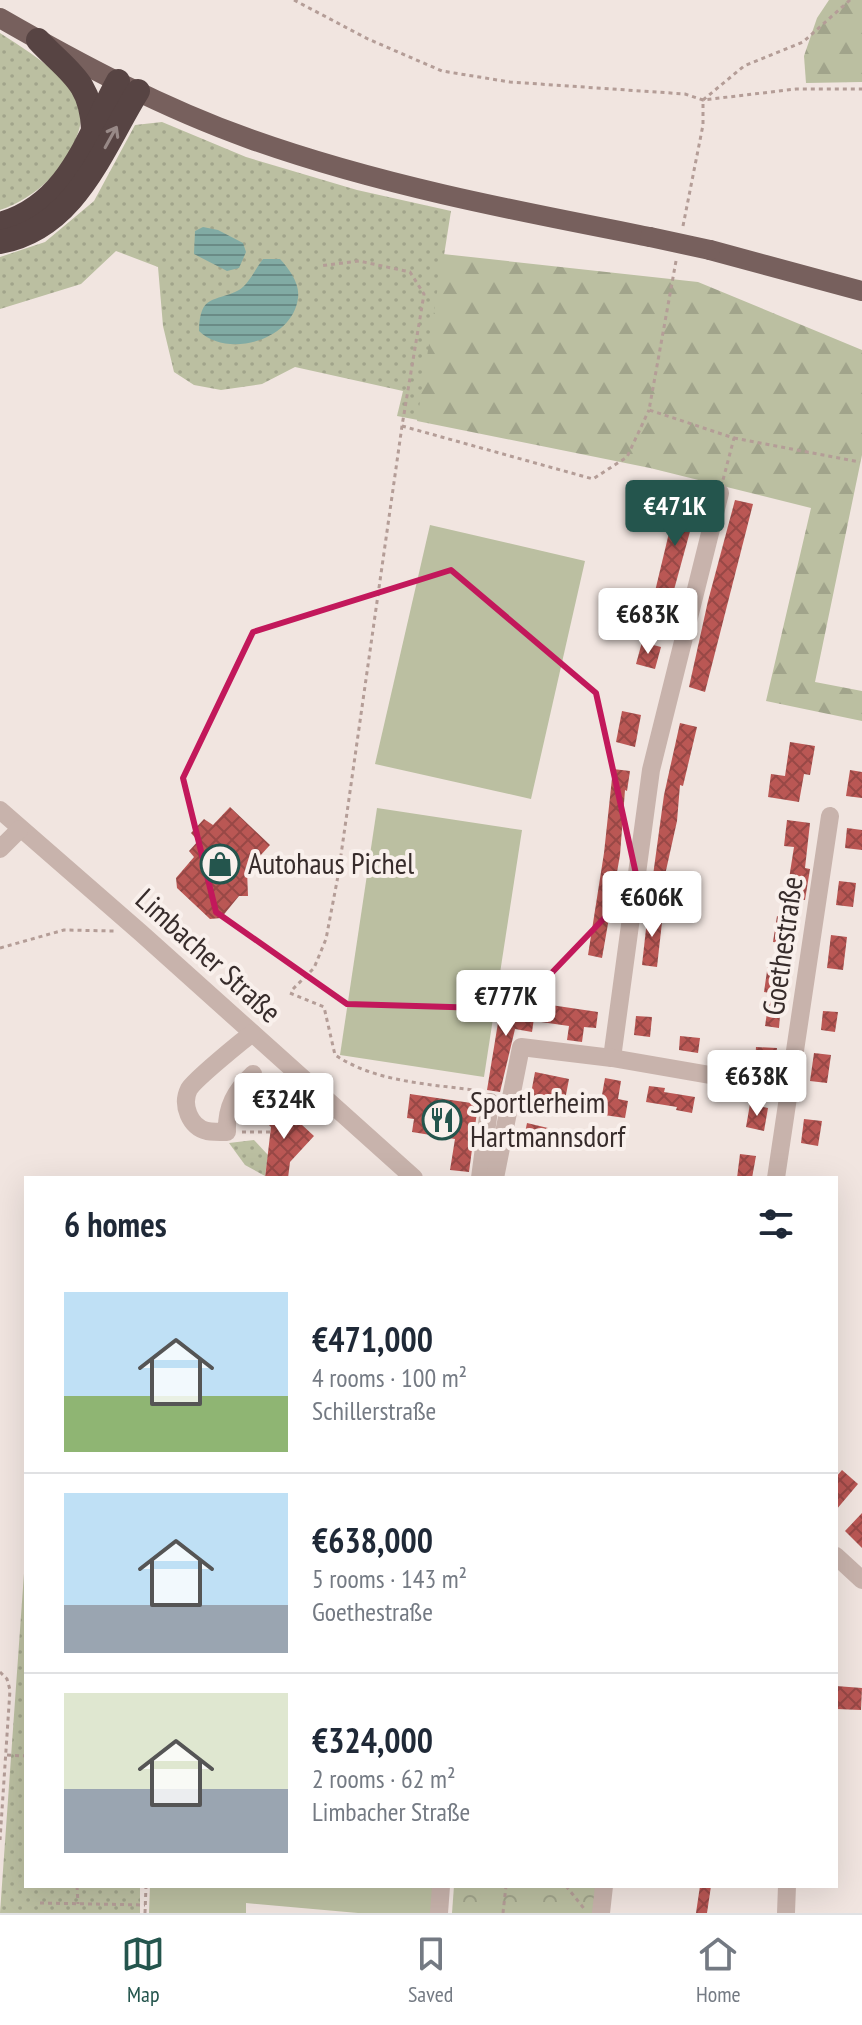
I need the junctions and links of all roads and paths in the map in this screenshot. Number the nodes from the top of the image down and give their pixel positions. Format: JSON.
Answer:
{"nodes":[{"id":1,"x":294,"y":0,"type":"edge"},
{"id":2,"x":850,"y":0,"type":"edge"},
{"id":3,"x":0,"y":18,"type":"edge"},
{"id":4,"x":38,"y":40,"type":"junction"},
{"id":5,"x":128,"y":86,"type":"junction"},
{"id":6,"x":862,"y":89,"type":"edge"},
{"id":7,"x":703,"y":100,"type":"junction"},
{"id":8,"x":93,"y":129,"type":"junction"},
{"id":9,"x":0,"y":224,"type":"edge"},
{"id":10,"x":684,"y":225,"type":"dead end"},
{"id":11,"x":0,"y":242,"type":"edge"},
{"id":12,"x":676,"y":263,"type":"dead end"},
{"id":13,"x":320,"y":266,"type":"dead end"},
{"id":14,"x":862,"y":291,"type":"edge"},
{"id":15,"x":649,"y":410,"type":"junction"},
{"id":16,"x":402,"y":426,"type":"junction"},
{"id":17,"x":734,"y":438,"type":"junction"},
{"id":18,"x":860,"y":462,"type":"edge"},
{"id":19,"x":720,"y":493,"type":"joint"},
{"id":20,"x":0,"y":810,"type":"edge"},
{"id":21,"x":830,"y":816,"type":"dead end"},
{"id":22,"x":20,"y":829,"type":"junction"},
{"id":23,"x":0,"y":849,"type":"edge"},
{"id":24,"x":126,"y":920,"type":"junction"},
{"id":25,"x":0,"y":948,"type":"edge"},
{"id":26,"x":252,"y":1033,"type":"junction"},
{"id":27,"x":612,"y":1058,"type":"junction"},
{"id":28,"x":253,"y":1074,"type":"dead end"},
{"id":29,"x":790,"y":1089,"type":"junction"},
{"id":30,"x":490,"y":1102,"type":"joint"},
{"id":31,"x":227,"y":1132,"type":"junction"},
{"id":32,"x":271,"y":1132,"type":"dead end"},
{"id":33,"x":412,"y":1176,"type":"edge"},
{"id":34,"x":480,"y":1176,"type":"edge"},
{"id":35,"x":495,"y":1176,"type":"edge"},
{"id":36,"x":776,"y":1176,"type":"edge"},
{"id":37,"x":838,"y":1558,"type":"edge"},
{"id":38,"x":862,"y":1580,"type":"edge"},
{"id":39,"x":0,"y":1672,"type":"edge"},
{"id":40,"x":7,"y":1755,"type":"junction"},
{"id":41,"x":24,"y":1756,"type":"edge"},
{"id":42,"x":0,"y":1840,"type":"edge"},
{"id":43,"x":77,"y":1888,"type":"edge"},
{"id":44,"x":146,"y":1888,"type":"edge"},
{"id":45,"x":441,"y":1888,"type":"edge"},
{"id":46,"x":506,"y":1888,"type":"edge"},
{"id":47,"x":568,"y":1888,"type":"edge"},
{"id":48,"x":604,"y":1888,"type":"edge"},
{"id":49,"x":787,"y":1888,"type":"edge"},
{"id":50,"x":40,"y":1903,"type":"dead end"},
{"id":51,"x":78,"y":1904,"type":"junction"},
{"id":52,"x":145,"y":1905,"type":"junction"},
{"id":53,"x":145,"y":1913,"type":"edge"},
{"id":54,"x":439,"y":1913,"type":"edge"},
{"id":55,"x":503,"y":1913,"type":"edge"},
{"id":56,"x":587,"y":1913,"type":"edge"},
{"id":57,"x":601,"y":1913,"type":"edge"},
{"id":58,"x":786,"y":1913,"type":"edge"}],
"edges":[{"from":1,"to":7,"type":"path"},
{"from":2,"to":7,"type":"path"},
{"from":3,"to":4,"type":"main road"},
{"from":4,"to":5,"type":"main road"},
{"from":4,"to":8,"type":"highway"},
{"from":5,"to":8,"type":"highway"},
{"from":11,"to":5,"type":"highway","one_way":true},
{"from":5,"to":14,"type":"main road","bridge":true},
{"from":6,"to":7,"type":"path"},
{"from":7,"to":10,"type":"path"},
{"from":8,"to":9,"type":"highway"},
{"from":12,"to":15,"type":"path"},
{"from":13,"to":16,"type":"path"},
{"from":15,"to":16,"type":"path"},
{"from":15,"to":17,"type":"path"},
{"from":16,"to":30,"type":"path"},
{"from":17,"to":18,"type":"path"},
{"from":17,"to":19,"type":"path"},
{"from":19,"to":27,"type":"street"},
{"from":20,"to":22,"type":"street","name":"Limbacher Straße"},
{"from":21,"to":29,"type":"street","name":"Goethestraße"},
{"from":22,"to":23,"type":"street"},
{"from":22,"to":24,"type":"street","name":"Limbacher Straße"},
{"from":24,"to":25,"type":"path"},
{"from":24,"to":26,"type":"street","name":"Limbacher Straße"},
{"from":26,"to":31,"type":"street"},
{"from":26,"to":33,"type":"street","name":"Limbacher Straße"},
{"from":27,"to":29,"type":"street"},
{"from":27,"to":35,"type":"street"},
{"from":28,"to":31,"type":"street"},
{"from":29,"to":36,"type":"street","name":"Goethestraße"},
{"from":30,"to":34,"type":"street"},
{"from":31,"to":32,"type":"path"},
{"from":37,"to":38,"type":"street"},
{"from":39,"to":40,"type":"path"},
{"from":40,"to":41,"type":"path"},
{"from":40,"to":42,"type":"path"},
{"from":43,"to":51,"type":"path"},
{"from":44,"to":52,"type":"path"},
{"from":45,"to":54,"type":"street"},
{"from":46,"to":55,"type":"path"},
{"from":47,"to":56,"type":"path"},
{"from":48,"to":57,"type":"street"},
{"from":49,"to":58,"type":"street"},
{"from":50,"to":51,"type":"path"},
{"from":51,"to":52,"type":"path"},
{"from":52,"to":53,"type":"path"}]}
